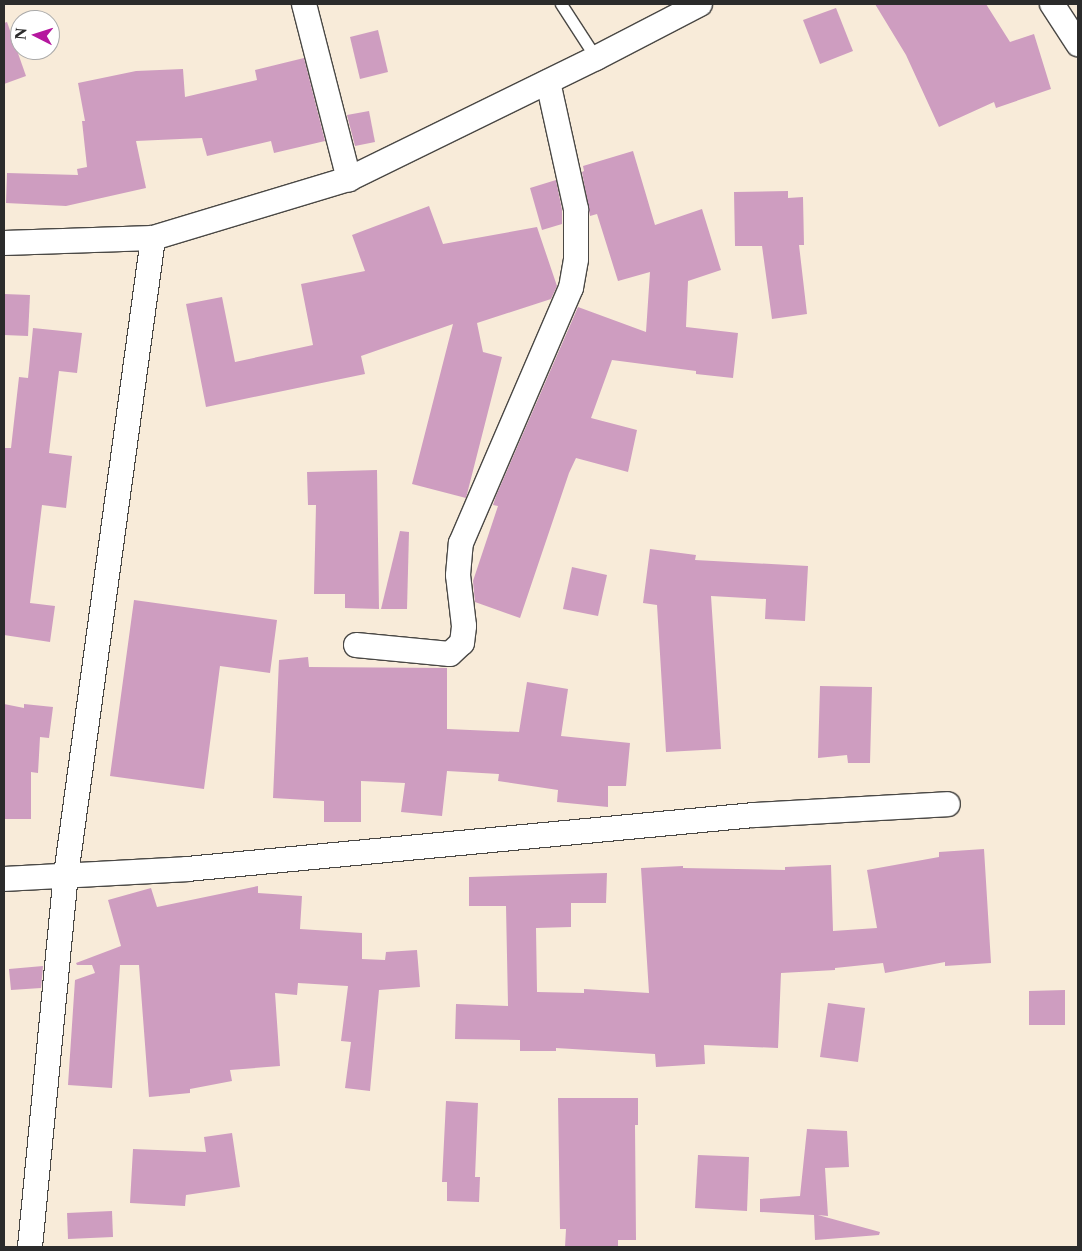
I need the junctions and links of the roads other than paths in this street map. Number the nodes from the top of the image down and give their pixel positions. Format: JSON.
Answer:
{"nodes":[{"id":1,"x":304,"y":4,"type":"edge"},
{"id":2,"x":561,"y":4,"type":"edge"},
{"id":3,"x":1052,"y":4,"type":"edge"},
{"id":4,"x":692,"y":6,"type":"edge"},
{"id":5,"x":1078,"y":44,"type":"edge"},
{"id":6,"x":596,"y":58,"type":"junction"},
{"id":7,"x":548,"y":82,"type":"junction"},
{"id":8,"x":349,"y":179,"type":"junction"},
{"id":9,"x":153,"y":238,"type":"junction"},
{"id":10,"x":4,"y":243,"type":"edge"},
{"id":11,"x":356,"y":645,"type":"dead end"},
{"id":12,"x":948,"y":804,"type":"dead end"},
{"id":13,"x":66,"y":875,"type":"junction"},
{"id":14,"x":4,"y":879,"type":"edge"},
{"id":15,"x":30,"y":1247,"type":"edge"}],
"edges":[{"from":1,"to":8,"type":"street"},
{"from":2,"to":6,"type":"lane"},
{"from":3,"to":5,"type":"street"},
{"from":4,"to":6,"type":"street"},
{"from":6,"to":7,"type":"street"},
{"from":7,"to":8,"type":"street"},
{"from":7,"to":11,"type":"street"},
{"from":8,"to":9,"type":"street"},
{"from":9,"to":10,"type":"street"},
{"from":9,"to":13,"type":"street"},
{"from":12,"to":13,"type":"street"},
{"from":13,"to":14,"type":"street"},
{"from":13,"to":15,"type":"street"}]}
